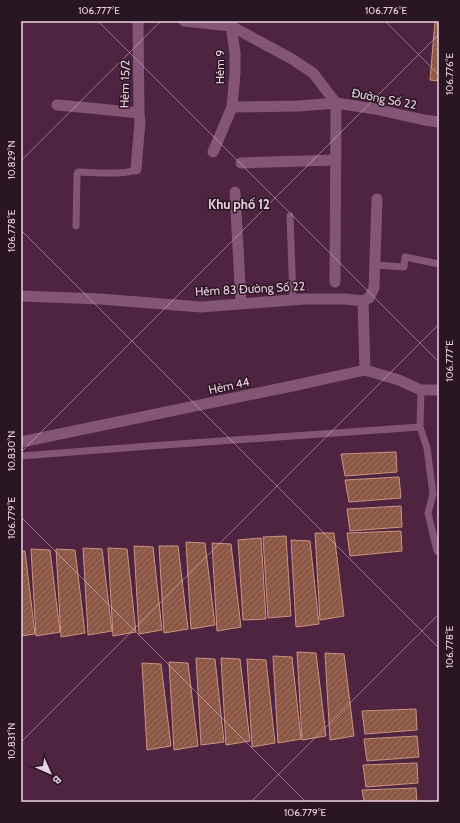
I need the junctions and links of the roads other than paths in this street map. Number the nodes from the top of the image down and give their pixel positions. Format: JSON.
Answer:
{"nodes":[{"id":1,"x":138,"y":21,"type":"edge"},
{"id":2,"x":184,"y":21,"type":"edge"},
{"id":3,"x":231,"y":26,"type":"junction"},
{"id":4,"x":336,"y":103,"type":"junction"},
{"id":5,"x":57,"y":105,"type":"dead end"},
{"id":6,"x":232,"y":107,"type":"junction"},
{"id":7,"x":139,"y":113,"type":"junction"},
{"id":8,"x":439,"y":122,"type":"edge"},
{"id":9,"x":213,"y":152,"type":"dead end"},
{"id":10,"x":336,"y":160,"type":"junction"},
{"id":11,"x":242,"y":162,"type":"dead end"},
{"id":12,"x":136,"y":169,"type":"joint"},
{"id":13,"x":235,"y":192,"type":"dead end"},
{"id":14,"x":377,"y":199,"type":"dead end"},
{"id":15,"x":290,"y":216,"type":"dead end"},
{"id":16,"x":76,"y":226,"type":"dead end"},
{"id":17,"x":439,"y":264,"type":"edge"},
{"id":18,"x":374,"y":265,"type":"junction"},
{"id":19,"x":335,"y":282,"type":"dead end"},
{"id":20,"x":21,"y":296,"type":"edge"},
{"id":21,"x":294,"y":300,"type":"junction"},
{"id":22,"x":364,"y":301,"type":"junction"},
{"id":23,"x":241,"y":303,"type":"junction"},
{"id":24,"x":365,"y":370,"type":"junction"},
{"id":25,"x":421,"y":390,"type":"junction"},
{"id":26,"x":439,"y":390,"type":"edge"},
{"id":27,"x":420,"y":427,"type":"junction"},
{"id":28,"x":21,"y":442,"type":"edge"},
{"id":29,"x":21,"y":456,"type":"edge"},
{"id":30,"x":436,"y":494,"type":"edge"},
{"id":31,"x":439,"y":552,"type":"edge"}],
"edges":[{"from":1,"to":7,"type":"street","name":"Hẻm 15/2"},
{"from":2,"to":3,"type":"street","name":"Đường Số 22"},
{"from":3,"to":4,"type":"street","name":"Đường Số 22"},
{"from":3,"to":6,"type":"street","name":"Hẻm 9"},
{"from":4,"to":6,"type":"street"},
{"from":4,"to":8,"type":"street","name":"Đường Số 22"},
{"from":4,"to":10,"type":"street"},
{"from":5,"to":7,"type":"street","name":"Hẻm 15/2"},
{"from":6,"to":9,"type":"street","name":"Hẻm 9"},
{"from":7,"to":12,"type":"street"},
{"from":10,"to":11,"type":"street"},
{"from":10,"to":19,"type":"street"},
{"from":12,"to":16,"type":"lane"},
{"from":13,"to":23,"type":"street"},
{"from":14,"to":18,"type":"street"},
{"from":15,"to":21,"type":"lane"},
{"from":17,"to":18,"type":"lane"},
{"from":18,"to":22,"type":"street"},
{"from":20,"to":23,"type":"street","name":"Hẻm 83 Đường Số 22"},
{"from":21,"to":22,"type":"street","name":"Hẻm 83 Đường Số 22"},
{"from":21,"to":23,"type":"street","name":"Hẻm 83 Đường Số 22"},
{"from":22,"to":24,"type":"street"},
{"from":24,"to":25,"type":"street","name":"Hẻm 44"},
{"from":24,"to":28,"type":"street","name":"Hẻm 44"},
{"from":25,"to":26,"type":"street","name":"Hẻm 44"},
{"from":25,"to":27,"type":"lane"},
{"from":27,"to":29,"type":"lane"},
{"from":27,"to":30,"type":"lane"},
{"from":30,"to":31,"type":"lane"}]}
